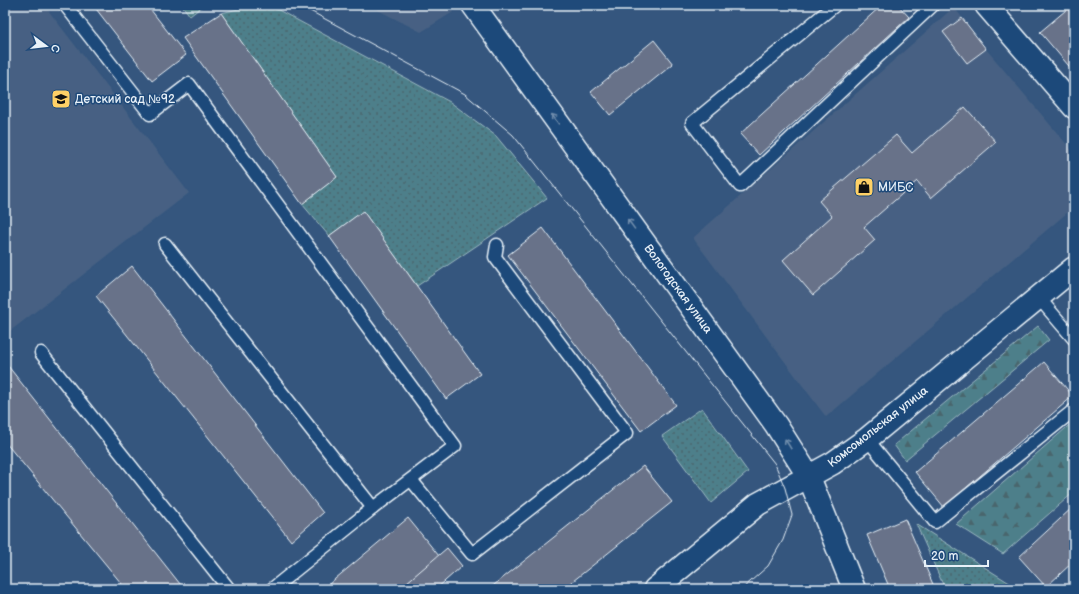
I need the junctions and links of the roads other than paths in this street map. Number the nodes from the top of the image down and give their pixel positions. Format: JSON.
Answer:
{"nodes":[{"id":1,"x":65,"y":5,"type":"edge"},
{"id":2,"x":473,"y":5,"type":"edge"},
{"id":3,"x":835,"y":5,"type":"edge"},
{"id":4,"x":933,"y":5,"type":"edge"},
{"id":5,"x":986,"y":5,"type":"edge"},
{"id":6,"x":1074,"y":107,"type":"edge"},
{"id":7,"x":165,"y":244,"type":"dead end"},
{"id":8,"x":497,"y":245,"type":"dead end"},
{"id":9,"x":1074,"y":268,"type":"edge"},
{"id":10,"x":1039,"y":298,"type":"junction"},
{"id":11,"x":1074,"y":339,"type":"edge"},
{"id":12,"x":42,"y":353,"type":"dead end"},
{"id":13,"x":1074,"y":410,"type":"edge"},
{"id":14,"x":867,"y":438,"type":"junction"},
{"id":15,"x":809,"y":477,"type":"junction"},
{"id":16,"x":412,"y":481,"type":"junction"},
{"id":17,"x":373,"y":508,"type":"junction"},
{"id":18,"x":229,"y":589,"type":"edge"},
{"id":19,"x":272,"y":589,"type":"edge"},
{"id":20,"x":655,"y":589,"type":"edge"},
{"id":21,"x":854,"y":589,"type":"edge"}],
"edges":[{"from":1,"to":16,"type":"lane"},
{"from":15,"to":2,"type":"street","name":"Вологодская улица","one_way":true},
{"from":3,"to":4,"type":"lane"},
{"from":5,"to":6,"type":"street"},
{"from":7,"to":17,"type":"lane"},
{"from":8,"to":16,"type":"lane"},
{"from":9,"to":10,"type":"street","name":"Комсомольская улица"},
{"from":10,"to":11,"type":"lane"},
{"from":10,"to":14,"type":"street","name":"Комсомольская улица"},
{"from":12,"to":18,"type":"lane"},
{"from":13,"to":14,"type":"lane"},
{"from":14,"to":15,"type":"street","name":"Комсомольская улица"},
{"from":15,"to":20,"type":"street","name":"Комсомольская улица"},
{"from":15,"to":21,"type":"street","name":"Вологодская улица"},
{"from":16,"to":17,"type":"lane"},
{"from":17,"to":19,"type":"lane"}]}
